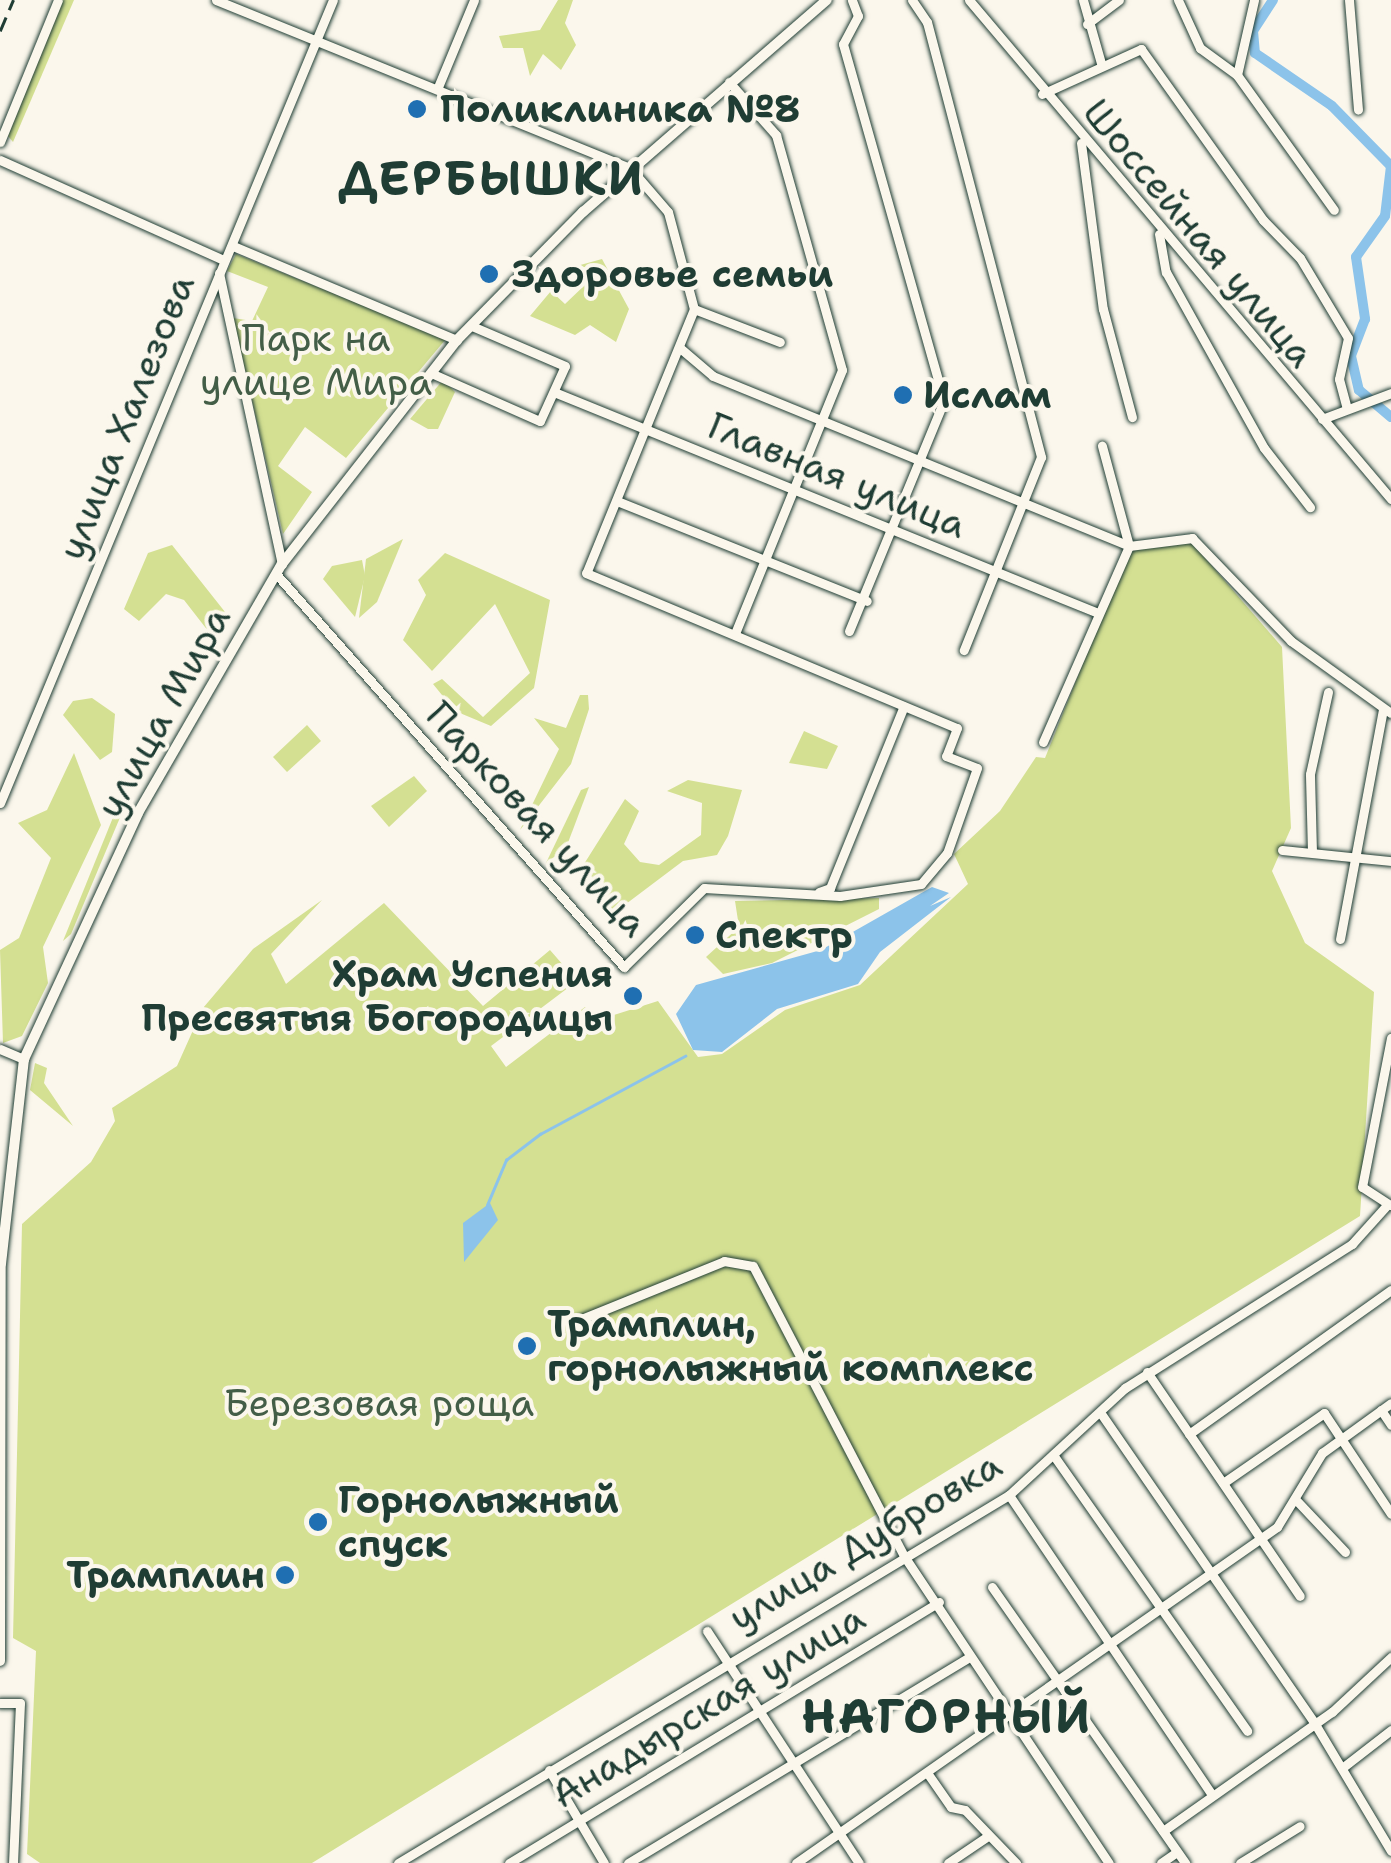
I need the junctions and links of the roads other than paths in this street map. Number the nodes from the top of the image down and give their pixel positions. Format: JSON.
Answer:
{"nodes":[{"id":1,"x":58,"y":0,"type":"edge"},
{"id":2,"x":216,"y":0,"type":"edge"},
{"id":3,"x":333,"y":0,"type":"edge"},
{"id":4,"x":474,"y":0,"type":"edge"},
{"id":5,"x":826,"y":0,"type":"edge"},
{"id":6,"x":852,"y":0,"type":"edge"},
{"id":7,"x":912,"y":0,"type":"edge"},
{"id":8,"x":969,"y":0,"type":"edge"},
{"id":9,"x":1082,"y":0,"type":"edge"},
{"id":10,"x":1119,"y":0,"type":"edge"},
{"id":11,"x":1178,"y":0,"type":"edge"},
{"id":12,"x":1254,"y":0,"type":"edge"},
{"id":13,"x":1349,"y":0,"type":"edge"},
{"id":14,"x":1087,"y":24,"type":"junction"},
{"id":15,"x":316,"y":40,"type":"junction"},
{"id":16,"x":1101,"y":63,"type":"junction"},
{"id":17,"x":1237,"y":75,"type":"junction"},
{"id":18,"x":729,"y":82,"type":"junction"},
{"id":19,"x":438,"y":87,"type":"junction"},
{"id":20,"x":1042,"y":94,"type":"junction"},
{"id":21,"x":1358,"y":110,"type":"dead end"},
{"id":22,"x":1081,"y":140,"type":"junction"},
{"id":23,"x":0,"y":142,"type":"edge"},
{"id":24,"x":1,"y":161,"type":"edge"},
{"id":25,"x":630,"y":168,"type":"junction"},
{"id":26,"x":1334,"y":210,"type":"dead end"},
{"id":27,"x":1159,"y":234,"type":"junction"},
{"id":28,"x":233,"y":246,"type":"junction"},
{"id":29,"x":1172,"y":249,"type":"junction"},
{"id":30,"x":224,"y":260,"type":"junction"},
{"id":31,"x":1162,"y":260,"type":"junction"},
{"id":32,"x":218,"y":270,"type":"junction"},
{"id":33,"x":694,"y":309,"type":"junction"},
{"id":34,"x":470,"y":325,"type":"junction"},
{"id":35,"x":458,"y":340,"type":"junction"},
{"id":36,"x":780,"y":342,"type":"dead end"},
{"id":37,"x":680,"y":348,"type":"junction"},
{"id":38,"x":431,"y":373,"type":"junction"},
{"id":39,"x":554,"y":392,"type":"junction"},
{"id":40,"x":1391,"y":393,"type":"edge"},
{"id":41,"x":1347,"y":408,"type":"junction"},
{"id":42,"x":1132,"y":417,"type":"dead end"},
{"id":43,"x":1322,"y":419,"type":"junction"},
{"id":44,"x":822,"y":422,"type":"junction"},
{"id":45,"x":646,"y":430,"type":"junction"},
{"id":46,"x":1102,"y":446,"type":"dead end"},
{"id":47,"x":923,"y":463,"type":"junction"},
{"id":48,"x":795,"y":489,"type":"junction"},
{"id":49,"x":1391,"y":498,"type":"edge"},
{"id":50,"x":617,"y":501,"type":"junction"},
{"id":51,"x":1024,"y":504,"type":"junction"},
{"id":52,"x":1310,"y":507,"type":"dead end"},
{"id":53,"x":896,"y":530,"type":"junction"},
{"id":54,"x":1129,"y":546,"type":"junction"},
{"id":55,"x":765,"y":560,"type":"junction"},
{"id":56,"x":279,"y":569,"type":"junction"},
{"id":57,"x":997,"y":572,"type":"junction"},
{"id":58,"x":867,"y":601,"type":"junction"},
{"id":59,"x":1098,"y":613,"type":"junction"},
{"id":60,"x":849,"y":630,"type":"dead end"},
{"id":61,"x":735,"y":634,"type":"junction"},
{"id":62,"x":964,"y":650,"type":"dead end"},
{"id":63,"x":1328,"y":692,"type":"dead end"},
{"id":64,"x":904,"y":706,"type":"junction"},
{"id":65,"x":1387,"y":711,"type":"edge"},
{"id":66,"x":1043,"y":742,"type":"dead end"},
{"id":67,"x":0,"y":803,"type":"edge"},
{"id":68,"x":1282,"y":850,"type":"dead end"},
{"id":69,"x":1312,"y":852,"type":"junction"},
{"id":70,"x":1352,"y":854,"type":"junction"},
{"id":71,"x":1391,"y":861,"type":"edge"},
{"id":72,"x":816,"y":893,"type":"junction"},
{"id":73,"x":1340,"y":939,"type":"dead end"},
{"id":74,"x":1391,"y":1038,"type":"edge"},
{"id":75,"x":0,"y":1049,"type":"edge"},
{"id":76,"x":24,"y":1059,"type":"junction"},
{"id":77,"x":1389,"y":1205,"type":"edge"},
{"id":78,"x":1391,"y":1290,"type":"edge"},
{"id":79,"x":574,"y":1322,"type":"dead end"},
{"id":80,"x":1147,"y":1372,"type":"junction"},
{"id":81,"x":1391,"y":1403,"type":"edge"},
{"id":82,"x":1381,"y":1410,"type":"junction"},
{"id":83,"x":1102,"y":1415,"type":"junction"},
{"id":84,"x":1391,"y":1425,"type":"edge"},
{"id":85,"x":1189,"y":1434,"type":"junction"},
{"id":86,"x":1341,"y":1438,"type":"junction"},
{"id":87,"x":1054,"y":1456,"type":"junction"},
{"id":88,"x":1223,"y":1483,"type":"junction"},
{"id":89,"x":1009,"y":1495,"type":"junction"},
{"id":90,"x":1296,"y":1501,"type":"junction"},
{"id":91,"x":1391,"y":1514,"type":"edge"},
{"id":92,"x":1259,"y":1538,"type":"junction"},
{"id":93,"x":1346,"y":1552,"type":"dead end"},
{"id":94,"x":904,"y":1556,"type":"junction"},
{"id":95,"x":1209,"y":1572,"type":"junction"},
{"id":96,"x":992,"y":1586,"type":"dead end"},
{"id":97,"x":1300,"y":1596,"type":"dead end"},
{"id":98,"x":939,"y":1602,"type":"junction"},
{"id":99,"x":1161,"y":1607,"type":"junction"},
{"id":100,"x":708,"y":1631,"type":"dead end"},
{"id":101,"x":1108,"y":1644,"type":"junction"},
{"id":102,"x":970,"y":1657,"type":"junction"},
{"id":103,"x":726,"y":1658,"type":"junction"},
{"id":104,"x":1391,"y":1658,"type":"edge"},
{"id":105,"x":0,"y":1661,"type":"edge"},
{"id":106,"x":1059,"y":1679,"type":"junction"},
{"id":107,"x":0,"y":1703,"type":"edge"},
{"id":108,"x":758,"y":1710,"type":"junction"},
{"id":109,"x":1011,"y":1714,"type":"junction"},
{"id":110,"x":1316,"y":1724,"type":"junction"},
{"id":111,"x":1391,"y":1730,"type":"edge"},
{"id":112,"x":1247,"y":1731,"type":"dead end"},
{"id":113,"x":793,"y":1766,"type":"junction"},
{"id":114,"x":1342,"y":1768,"type":"junction"},
{"id":115,"x":550,"y":1770,"type":"junction"},
{"id":116,"x":928,"y":1774,"type":"junction"},
{"id":117,"x":1212,"y":1795,"type":"junction"},
{"id":118,"x":577,"y":1820,"type":"junction"},
{"id":119,"x":1300,"y":1826,"type":"dead end"},
{"id":120,"x":1163,"y":1831,"type":"junction"},
{"id":121,"x":840,"y":1833,"type":"junction"},
{"id":122,"x":984,"y":1838,"type":"junction"},
{"id":123,"x":1391,"y":1851,"type":"edge"},
{"id":124,"x":1177,"y":1852,"type":"junction"},
{"id":125,"x":14,"y":1863,"type":"edge"},
{"id":126,"x":398,"y":1863,"type":"edge"},
{"id":127,"x":509,"y":1863,"type":"edge"},
{"id":128,"x":604,"y":1863,"type":"edge"},
{"id":129,"x":628,"y":1863,"type":"edge"},
{"id":130,"x":796,"y":1863,"type":"edge"},
{"id":131,"x":860,"y":1863,"type":"edge"},
{"id":132,"x":948,"y":1863,"type":"edge"},
{"id":133,"x":1016,"y":1863,"type":"edge"},
{"id":134,"x":1109,"y":1863,"type":"edge"},
{"id":135,"x":1160,"y":1863,"type":"edge"},
{"id":136,"x":1185,"y":1863,"type":"edge"},
{"id":137,"x":1240,"y":1863,"type":"edge"}],
"edges":[{"from":1,"to":23,"type":"street"},
{"from":2,"to":15,"type":"street"},
{"from":3,"to":15,"type":"street","name":"улица Халезова"},
{"from":4,"to":19,"type":"street"},
{"from":5,"to":18,"type":"main road","name":"улица Мира"},
{"from":6,"to":47,"type":"street"},
{"from":7,"to":51,"type":"street"},
{"from":8,"to":20,"type":"street","name":"Шоссейная улица"},
{"from":9,"to":14,"type":"street"},
{"from":10,"to":14,"type":"street"},
{"from":11,"to":17,"type":"street"},
{"from":12,"to":17,"type":"street"},
{"from":13,"to":21,"type":"street"},
{"from":14,"to":16,"type":"street"},
{"from":15,"to":19,"type":"street"},
{"from":15,"to":28,"type":"street","name":"улица Халезова"},
{"from":16,"to":20,"type":"street"},
{"from":16,"to":41,"type":"street"},
{"from":17,"to":26,"type":"street"},
{"from":18,"to":25,"type":"main road","name":"улица Мира"},
{"from":18,"to":44,"type":"street"},
{"from":19,"to":25,"type":"street"},
{"from":20,"to":22,"type":"street","name":"Шоссейная улица"},
{"from":22,"to":27,"type":"street","name":"Шоссейная улица"},
{"from":22,"to":42,"type":"street"},
{"from":24,"to":30,"type":"street"},
{"from":25,"to":33,"type":"street"},
{"from":25,"to":34,"type":"main road","name":"улица Мира"},
{"from":27,"to":29,"type":"street","name":"Шоссейная улица"},
{"from":27,"to":31,"type":"street"},
{"from":28,"to":30,"type":"street","name":"улица Халезова"},
{"from":28,"to":35,"type":"street"},
{"from":29,"to":31,"type":"street"},
{"from":29,"to":43,"type":"street","name":"Шоссейная улица"},
{"from":30,"to":32,"type":"street","name":"улица Халезова"},
{"from":31,"to":52,"type":"street"},
{"from":32,"to":56,"type":"street","name":"Парковая улица"},
{"from":32,"to":67,"type":"street","name":"улица Халезова"},
{"from":33,"to":36,"type":"street"},
{"from":33,"to":37,"type":"street"},
{"from":34,"to":35,"type":"main road","name":"улица Мира"},
{"from":34,"to":39,"type":"street"},
{"from":35,"to":38,"type":"main road","name":"улица Мира"},
{"from":37,"to":44,"type":"street"},
{"from":37,"to":45,"type":"street"},
{"from":38,"to":39,"type":"street"},
{"from":38,"to":56,"type":"main road","name":"улица Мира"},
{"from":39,"to":45,"type":"street","name":"Главная улица"},
{"from":40,"to":41,"type":"street"},
{"from":41,"to":43,"type":"street"},
{"from":43,"to":49,"type":"street","name":"Шоссейная улица"},
{"from":44,"to":47,"type":"street"},
{"from":44,"to":48,"type":"street"},
{"from":45,"to":48,"type":"street","name":"Главная улица"},
{"from":45,"to":50,"type":"street"},
{"from":46,"to":54,"type":"street"},
{"from":47,"to":51,"type":"street"},
{"from":47,"to":53,"type":"street"},
{"from":48,"to":53,"type":"street","name":"Главная улица"},
{"from":48,"to":55,"type":"street"},
{"from":50,"to":55,"type":"street"},
{"from":50,"to":61,"type":"street"},
{"from":51,"to":54,"type":"street"},
{"from":51,"to":57,"type":"street"},
{"from":53,"to":57,"type":"street","name":"Главная улица"},
{"from":53,"to":58,"type":"street"},
{"from":54,"to":59,"type":"street"},
{"from":54,"to":65,"type":"street"},
{"from":55,"to":58,"type":"street"},
{"from":55,"to":61,"type":"street"},
{"from":56,"to":72,"type":"street","name":"Парковая улица"},
{"from":56,"to":76,"type":"main road","name":"улица Мира"},
{"from":57,"to":59,"type":"street","name":"Главная улица"},
{"from":57,"to":62,"type":"street"},
{"from":58,"to":60,"type":"street"},
{"from":59,"to":66,"type":"street"},
{"from":61,"to":64,"type":"street"},
{"from":63,"to":69,"type":"street"},
{"from":64,"to":72,"type":"street"},
{"from":64,"to":72,"type":"street"},
{"from":65,"to":70,"type":"street"},
{"from":68,"to":69,"type":"street"},
{"from":69,"to":70,"type":"street"},
{"from":70,"to":71,"type":"street"},
{"from":70,"to":73,"type":"street"},
{"from":74,"to":77,"type":"street"},
{"from":75,"to":76,"type":"street"},
{"from":76,"to":105,"type":"main road","name":"улица Мира"},
{"from":77,"to":80,"type":"street","name":"улица Дубровка"},
{"from":78,"to":85,"type":"street"},
{"from":79,"to":94,"type":"street"},
{"from":80,"to":83,"type":"street","name":"улица Дубровка"},
{"from":80,"to":85,"type":"street"},
{"from":81,"to":82,"type":"street"},
{"from":82,"to":84,"type":"street"},
{"from":82,"to":86,"type":"street"},
{"from":83,"to":87,"type":"street","name":"улица Дубровка"},
{"from":83,"to":95,"type":"street"},
{"from":85,"to":88,"type":"street"},
{"from":86,"to":88,"type":"street"},
{"from":86,"to":90,"type":"street"},
{"from":86,"to":91,"type":"street"},
{"from":87,"to":89,"type":"street","name":"улица Дубровка"},
{"from":87,"to":99,"type":"street"},
{"from":88,"to":92,"type":"street"},
{"from":89,"to":94,"type":"street","name":"улица Дубровка"},
{"from":89,"to":101,"type":"street"},
{"from":90,"to":92,"type":"street"},
{"from":90,"to":93,"type":"street"},
{"from":92,"to":95,"type":"street"},
{"from":92,"to":97,"type":"street"},
{"from":94,"to":98,"type":"street"},
{"from":94,"to":103,"type":"street","name":"улица Дубровка"},
{"from":95,"to":99,"type":"street"},
{"from":95,"to":110,"type":"street"},
{"from":96,"to":106,"type":"street"},
{"from":98,"to":102,"type":"street"},
{"from":98,"to":108,"type":"street","name":"Анадырская улица"},
{"from":99,"to":101,"type":"street"},
{"from":99,"to":112,"type":"street"},
{"from":100,"to":103,"type":"street"},
{"from":101,"to":106,"type":"street"},
{"from":101,"to":117,"type":"street"},
{"from":102,"to":109,"type":"street"},
{"from":102,"to":113,"type":"street"},
{"from":103,"to":108,"type":"street"},
{"from":103,"to":115,"type":"street","name":"улица Дубровка"},
{"from":104,"to":110,"type":"street"},
{"from":106,"to":109,"type":"street"},
{"from":106,"to":120,"type":"street"},
{"from":107,"to":125,"type":"street"},
{"from":108,"to":113,"type":"street"},
{"from":108,"to":118,"type":"street","name":"Анадырская улица"},
{"from":109,"to":116,"type":"street"},
{"from":109,"to":134,"type":"street"},
{"from":110,"to":114,"type":"street"},
{"from":110,"to":117,"type":"street"},
{"from":111,"to":114,"type":"street"},
{"from":113,"to":121,"type":"street"},
{"from":113,"to":129,"type":"street"},
{"from":114,"to":123,"type":"street"},
{"from":115,"to":118,"type":"street"},
{"from":115,"to":126,"type":"street","name":"улица Дубровка"},
{"from":116,"to":121,"type":"street"},
{"from":116,"to":122,"type":"street"},
{"from":117,"to":120,"type":"street"},
{"from":118,"to":127,"type":"street","name":"Анадырская улица"},
{"from":118,"to":128,"type":"street"},
{"from":119,"to":137,"type":"street"},
{"from":120,"to":124,"type":"street"},
{"from":121,"to":130,"type":"street"},
{"from":121,"to":131,"type":"street"},
{"from":122,"to":132,"type":"street"},
{"from":122,"to":133,"type":"street"},
{"from":124,"to":135,"type":"street"},
{"from":124,"to":136,"type":"street"}]}
